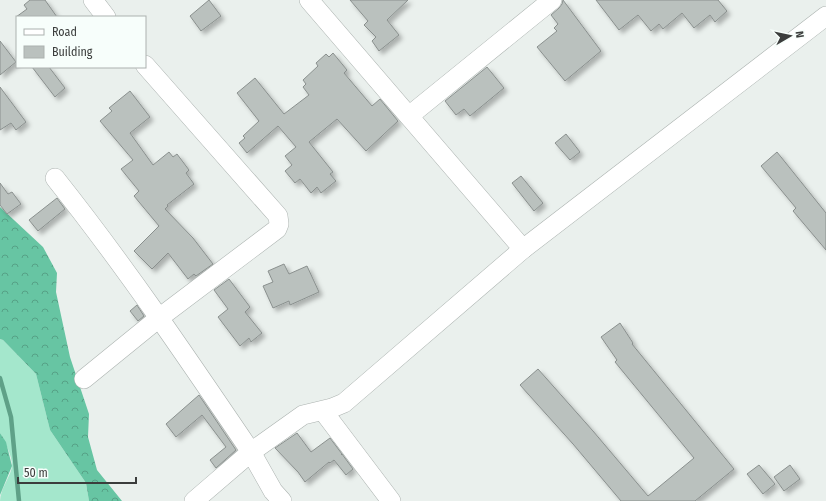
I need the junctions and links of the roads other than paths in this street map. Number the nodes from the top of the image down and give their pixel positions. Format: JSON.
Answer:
{"nodes":[{"id":1,"x":93,"y":0,"type":"edge"},
{"id":2,"x":309,"y":0,"type":"edge"},
{"id":3,"x":552,"y":0,"type":"edge"},
{"id":4,"x":105,"y":16,"type":"edge"},
{"id":5,"x":826,"y":16,"type":"edge"},
{"id":6,"x":146,"y":66,"type":"edge"},
{"id":7,"x":409,"y":116,"type":"junction"},
{"id":8,"x":55,"y":178,"type":"dead end"},
{"id":9,"x":523,"y":249,"type":"junction"},
{"id":10,"x":159,"y":318,"type":"junction"},
{"id":11,"x":84,"y":379,"type":"dead end"},
{"id":12,"x":324,"y":411,"type":"junction"},
{"id":13,"x":251,"y":452,"type":"junction"},
{"id":14,"x":194,"y":501,"type":"edge"},
{"id":15,"x":282,"y":501,"type":"edge"},
{"id":16,"x":391,"y":501,"type":"edge"}],
"edges":[{"from":1,"to":4,"type":"street"},
{"from":2,"to":7,"type":"street"},
{"from":3,"to":7,"type":"street"},
{"from":5,"to":9,"type":"street"},
{"from":6,"to":10,"type":"street"},
{"from":7,"to":9,"type":"street"},
{"from":8,"to":10,"type":"street"},
{"from":9,"to":12,"type":"street"},
{"from":10,"to":11,"type":"street"},
{"from":10,"to":13,"type":"street"},
{"from":12,"to":13,"type":"street"},
{"from":12,"to":16,"type":"street"},
{"from":13,"to":14,"type":"street"},
{"from":13,"to":15,"type":"street"}]}
